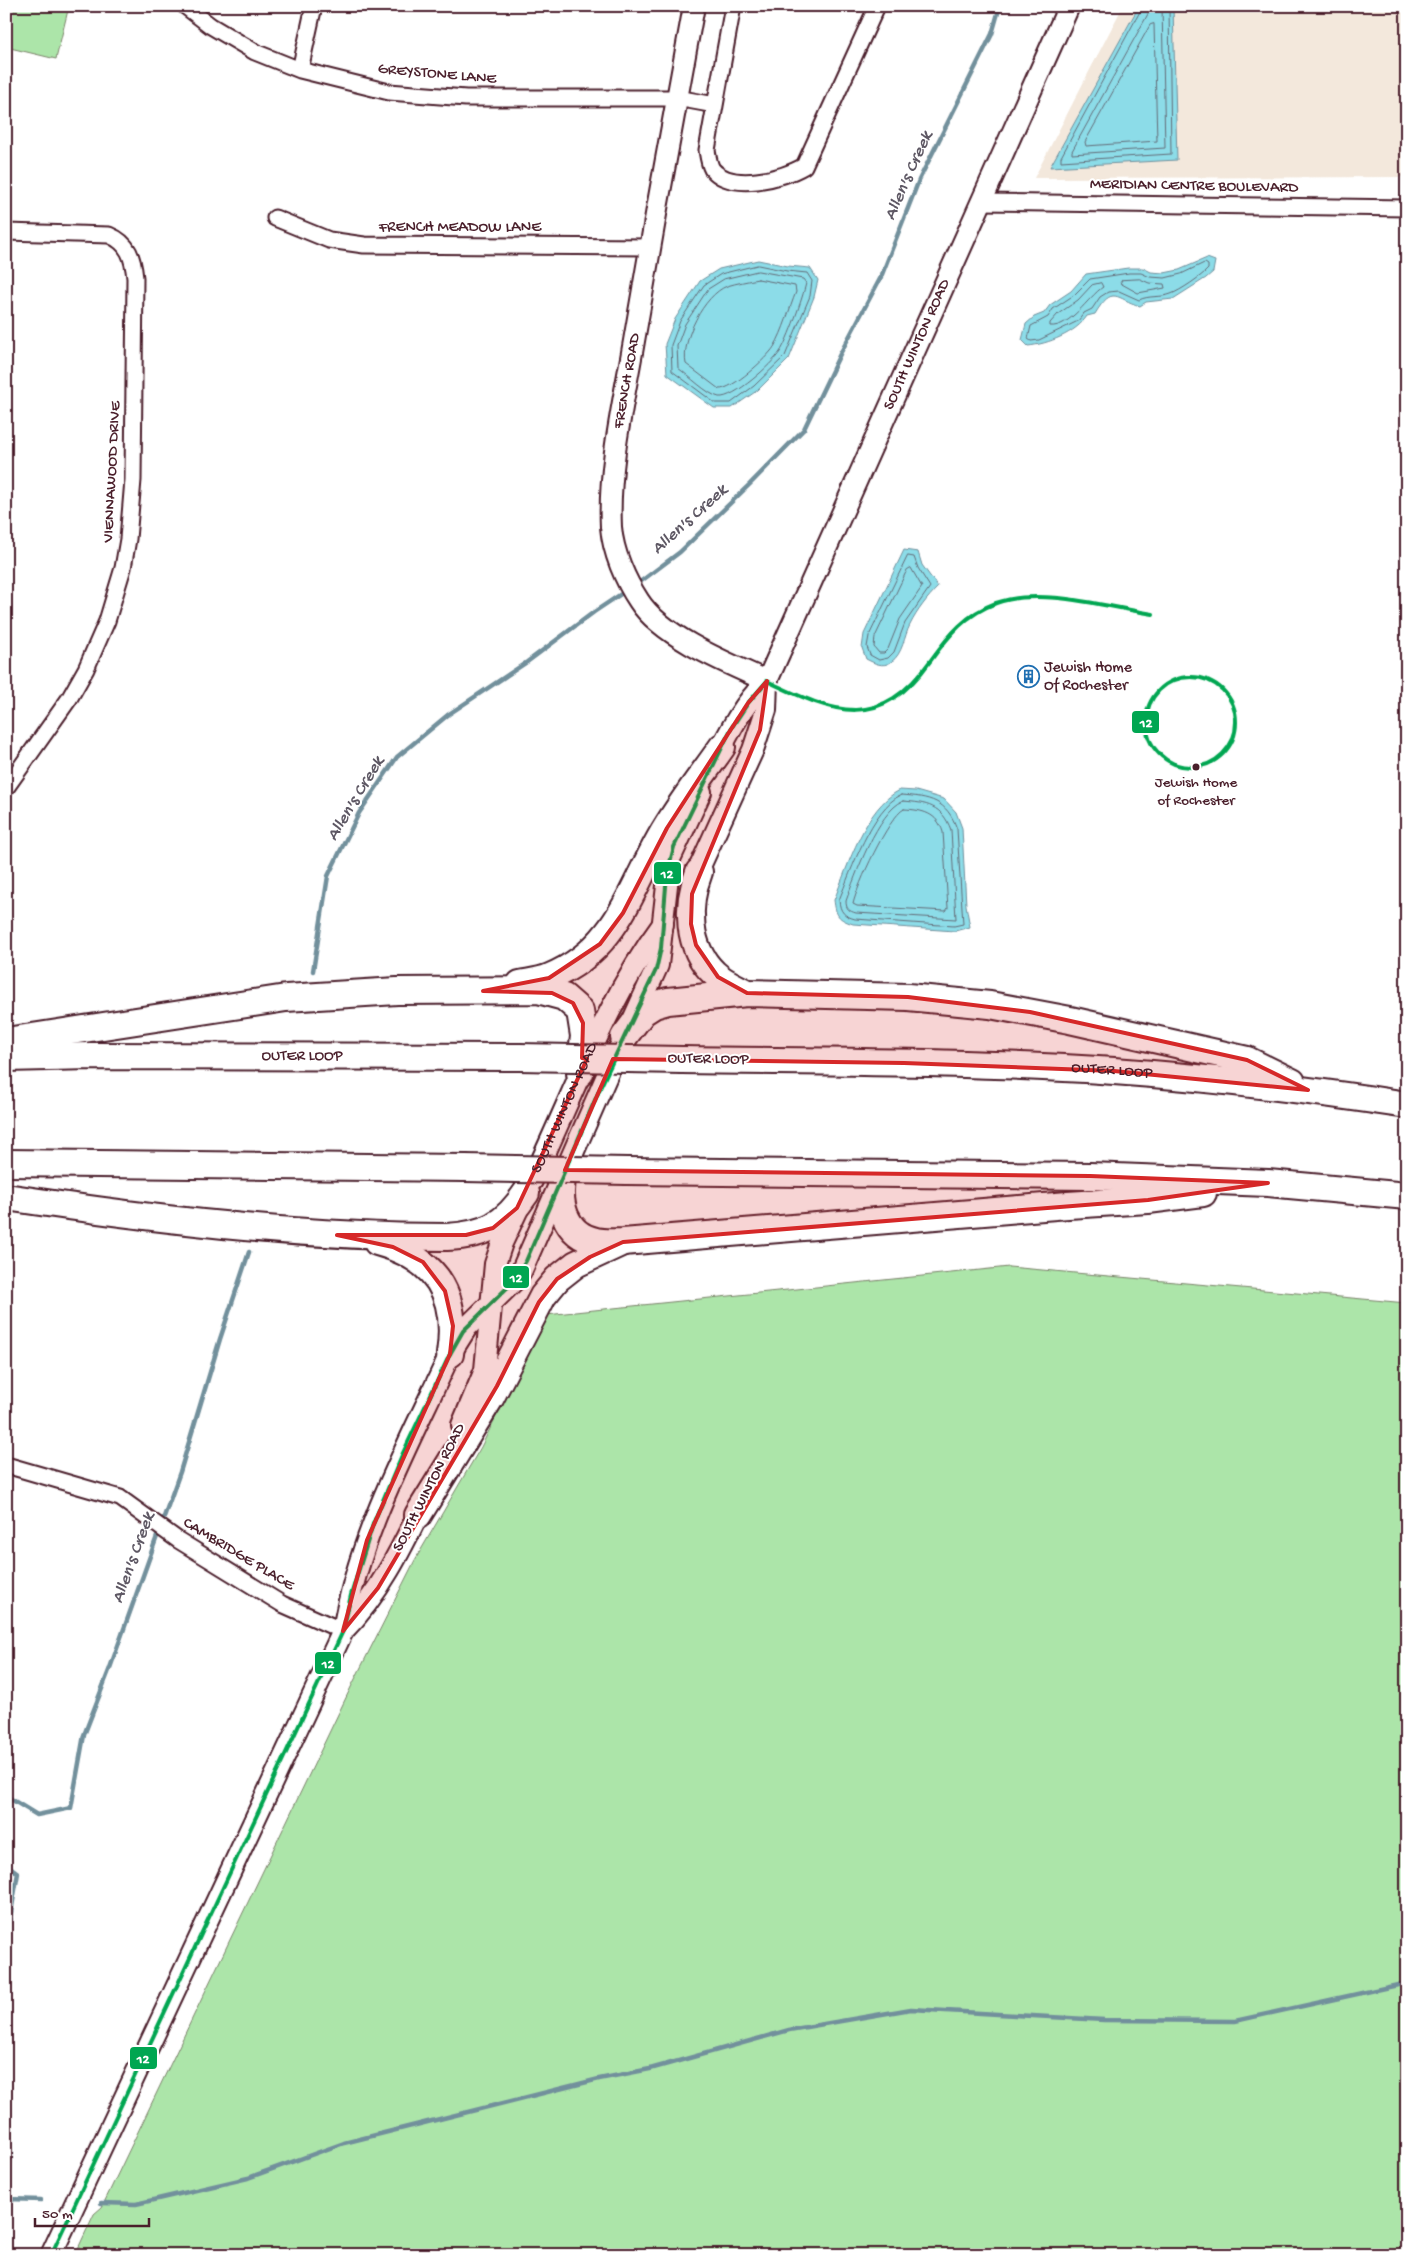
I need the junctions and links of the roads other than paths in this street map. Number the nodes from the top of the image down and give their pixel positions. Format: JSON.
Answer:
{"nodes":[{"id":1,"x":185,"y":6,"type":"edge"},
{"id":2,"x":314,"y":6,"type":"edge"},
{"id":3,"x":694,"y":6,"type":"edge"},
{"id":4,"x":733,"y":6,"type":"edge"},
{"id":5,"x":877,"y":6,"type":"edge"},
{"id":6,"x":1069,"y":6,"type":"edge"},
{"id":7,"x":300,"y":70,"type":"junction"},
{"id":8,"x":677,"y":98,"type":"junction"},
{"id":9,"x":715,"y":105,"type":"junction"},
{"id":10,"x":981,"y":202,"type":"junction"},
{"id":11,"x":1407,"y":208,"type":"edge"},
{"id":12,"x":275,"y":218,"type":"dead end"},
{"id":13,"x":6,"y":232,"type":"edge"},
{"id":14,"x":650,"y":247,"type":"junction"},
{"id":15,"x":767,"y":682,"type":"junction"},
{"id":16,"x":722,"y":747,"type":"junction"},
{"id":17,"x":6,"y":788,"type":"edge"},
{"id":18,"x":699,"y":872,"type":"junction"},
{"id":19,"x":663,"y":924,"type":"junction"},
{"id":20,"x":483,"y":991,"type":"junction"},
{"id":21,"x":747,"y":993,"type":"junction"},
{"id":22,"x":624,"y":1037,"type":"junction"},
{"id":23,"x":6,"y":1042,"type":"edge"},
{"id":24,"x":6,"y":1058,"type":"edge"},
{"id":25,"x":580,"y":1073,"type":"junction"},
{"id":26,"x":1308,"y":1090,"type":"junction"},
{"id":27,"x":1407,"y":1104,"type":"edge"},
{"id":28,"x":6,"y":1163,"type":"edge"},
{"id":29,"x":563,"y":1176,"type":"junction"},
{"id":30,"x":1268,"y":1184,"type":"junction"},
{"id":31,"x":526,"y":1194,"type":"junction"},
{"id":32,"x":6,"y":1196,"type":"edge"},
{"id":33,"x":1407,"y":1196,"type":"edge"},
{"id":34,"x":337,"y":1235,"type":"junction"},
{"id":35,"x":623,"y":1242,"type":"junction"},
{"id":36,"x":491,"y":1303,"type":"junction"},
{"id":37,"x":450,"y":1354,"type":"junction"},
{"id":38,"x":6,"y":1465,"type":"edge"},
{"id":39,"x":418,"y":1516,"type":"junction"},
{"id":40,"x":343,"y":1631,"type":"junction"},
{"id":41,"x":52,"y":2255,"type":"edge"}],
"edges":[{"from":1,"to":7,"type":"street","name":"GREYSTONE LANE"},
{"from":2,"to":7,"type":"street"},
{"from":3,"to":8,"type":"main road","name":"FRENCH ROAD"},
{"from":4,"to":9,"type":"street"},
{"from":5,"to":9,"type":"street"},
{"from":6,"to":10,"type":"main road","name":"SOUTH WINTON ROAD"},
{"from":7,"to":8,"type":"street","name":"GREYSTONE LANE"},
{"from":8,"to":9,"type":"street","name":"GREYSTONE LANE"},
{"from":8,"to":14,"type":"main road","name":"FRENCH ROAD"},
{"from":10,"to":11,"type":"street","name":"MERIDIAN CENTRE BOULEVARD"},
{"from":10,"to":15,"type":"main road","name":"SOUTH WINTON ROAD"},
{"from":12,"to":14,"type":"street","name":"FRENCH MEADOW LANE"},
{"from":13,"to":17,"type":"street","name":"VIENNAWOOD DRIVE"},
{"from":14,"to":15,"type":"main road","name":"FRENCH ROAD"},
{"from":15,"to":16,"type":"main road","name":"SOUTH WINTON ROAD"},
{"from":15,"to":18,"type":"main road","name":"SOUTH WINTON ROAD"},
{"from":16,"to":19,"type":"main road","name":"SOUTH WINTON ROAD"},
{"from":16,"to":20,"type":"highway"},
{"from":18,"to":19,"type":"main road","name":"SOUTH WINTON ROAD"},
{"from":18,"to":21,"type":"highway"},
{"from":19,"to":22,"type":"main road","name":"SOUTH WINTON ROAD"},
{"from":19,"to":25,"type":"main road","name":"SOUTH WINTON ROAD"},
{"from":20,"to":23,"type":"highway"},
{"from":20,"to":25,"type":"highway"},
{"from":21,"to":22,"type":"highway"},
{"from":21,"to":26,"type":"highway"},
{"from":22,"to":29,"type":"main road","name":"SOUTH WINTON ROAD"},
{"from":24,"to":26,"type":"highway","name":"OUTER LOOP","bridge":true},
{"from":25,"to":31,"type":"main road","name":"SOUTH WINTON ROAD"},
{"from":26,"to":27,"type":"highway","name":"OUTER LOOP"},
{"from":28,"to":30,"type":"highway","bridge":true},
{"from":29,"to":35,"type":"highway"},
{"from":29,"to":36,"type":"main road","name":"SOUTH WINTON ROAD"},
{"from":30,"to":33,"type":"highway"},
{"from":30,"to":35,"type":"highway"},
{"from":31,"to":34,"type":"highway"},
{"from":31,"to":36,"type":"main road","name":"SOUTH WINTON ROAD"},
{"from":32,"to":34,"type":"highway"},
{"from":34,"to":37,"type":"highway"},
{"from":35,"to":39,"type":"highway"},
{"from":36,"to":37,"type":"main road","name":"SOUTH WINTON ROAD"},
{"from":36,"to":39,"type":"main road","name":"SOUTH WINTON ROAD"},
{"from":37,"to":40,"type":"main road","name":"SOUTH WINTON ROAD"},
{"from":38,"to":40,"type":"street","name":"CAMBRIDGE PLACE"},
{"from":39,"to":40,"type":"main road","name":"SOUTH WINTON ROAD"},
{"from":40,"to":41,"type":"main road","name":"SOUTH WINTON ROAD"}]}
